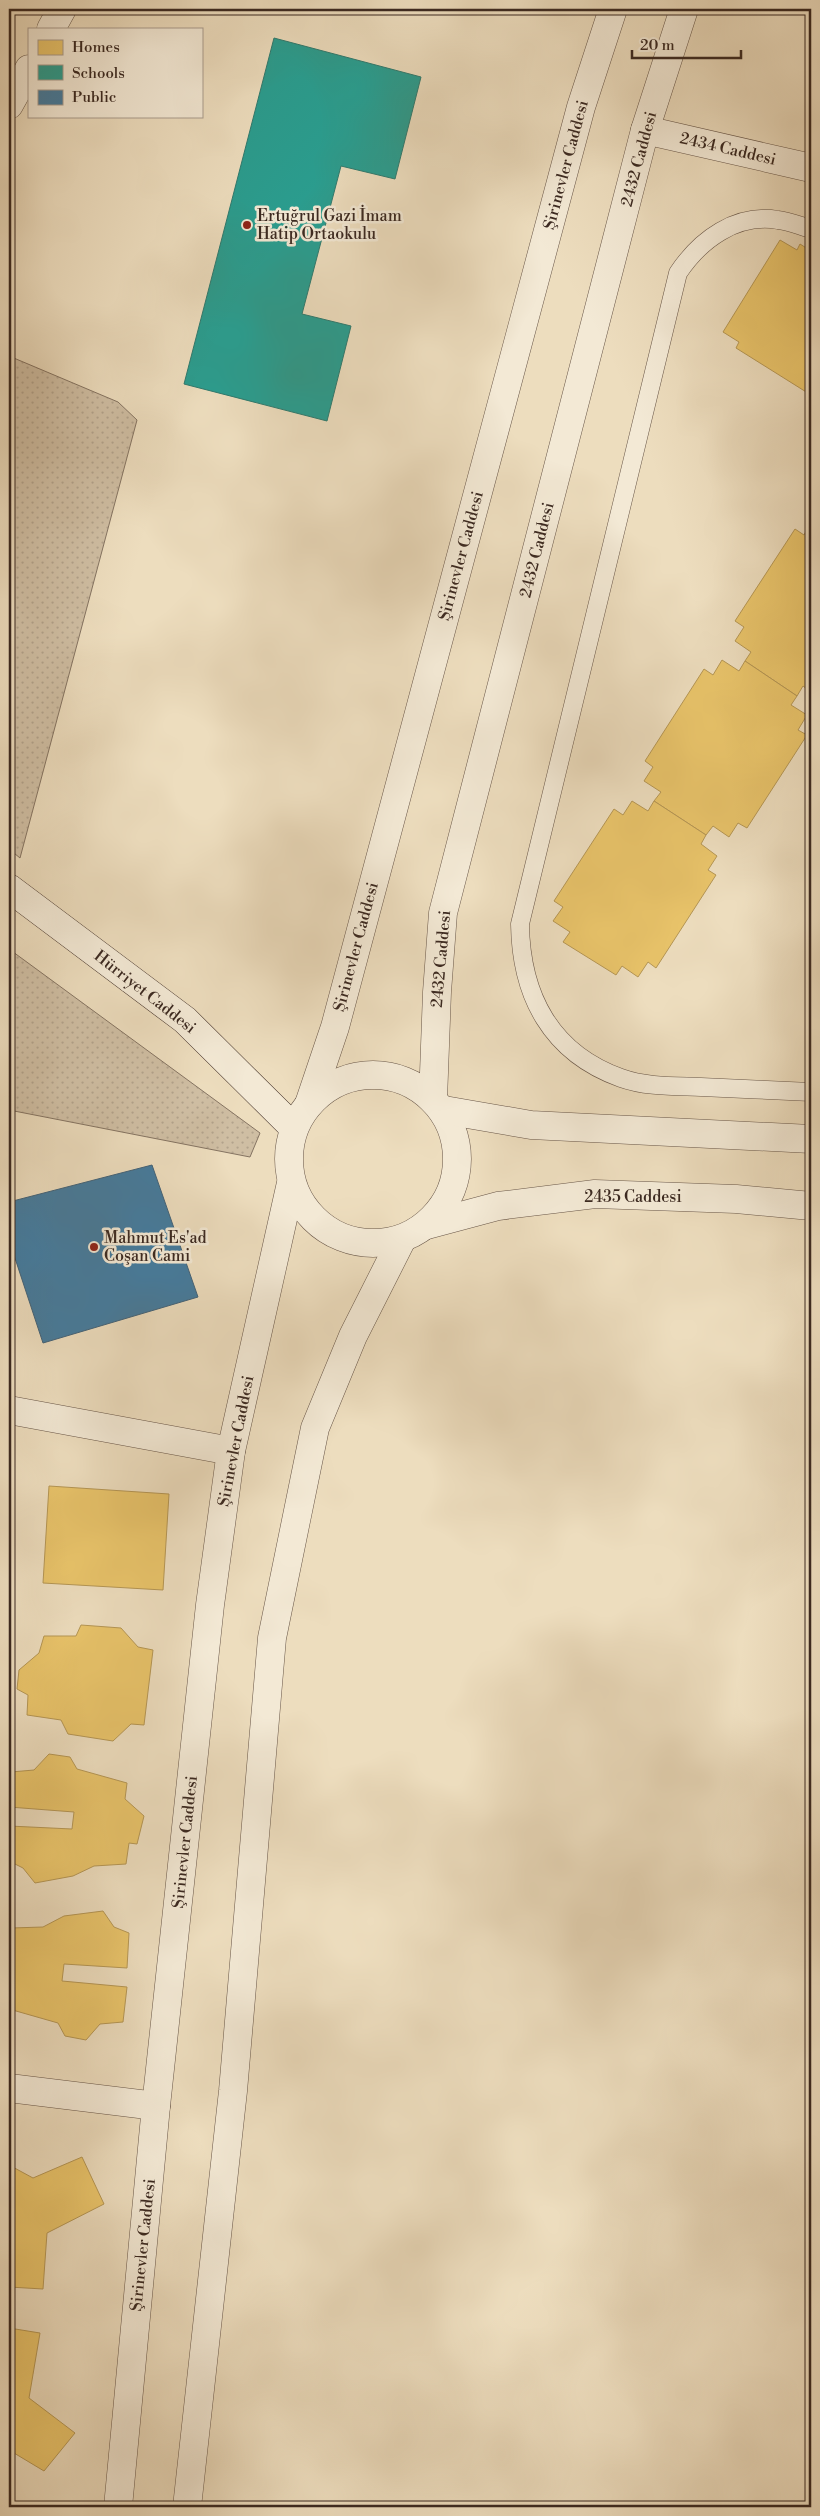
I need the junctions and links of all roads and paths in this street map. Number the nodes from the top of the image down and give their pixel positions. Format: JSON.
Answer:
{"nodes":[{"id":1,"x":62,"y":9,"type":"edge"},
{"id":2,"x":613,"y":9,"type":"edge"},
{"id":3,"x":684,"y":9,"type":"edge"},
{"id":4,"x":52,"y":28,"type":"edge"},
{"id":5,"x":28,"y":71,"type":"edge"},
{"id":6,"x":9,"y":106,"type":"edge"},
{"id":7,"x":645,"y":130,"type":"junction"},
{"id":8,"x":811,"y":168,"type":"edge"},
{"id":9,"x":811,"y":229,"type":"edge"},
{"id":10,"x":9,"y":888,"type":"edge"},
{"id":11,"x":811,"y":1092,"type":"edge"},
{"id":12,"x":308,"y":1104,"type":"junction"},
{"id":13,"x":439,"y":1105,"type":"junction"},
{"id":14,"x":294,"y":1128,"type":"junction"},
{"id":15,"x":811,"y":1139,"type":"edge"},
{"id":16,"x":291,"y":1183,"type":"junction"},
{"id":17,"x":811,"y":1206,"type":"edge"},
{"id":18,"x":426,"y":1225,"type":"junction"},
{"id":19,"x":402,"y":1239,"type":"junction"},
{"id":20,"x":9,"y":1410,"type":"edge"},
{"id":21,"x":232,"y":1451,"type":"junction"},
{"id":22,"x":9,"y":2088,"type":"edge"},
{"id":23,"x":156,"y":2106,"type":"junction"},
{"id":24,"x":118,"y":2507,"type":"edge"},
{"id":25,"x":187,"y":2507,"type":"edge"}],
"edges":[{"from":1,"to":4,"type":"street"},
{"from":2,"to":12,"type":"street","name":"Şirinevler Caddesi"},
{"from":3,"to":7,"type":"street","name":"2432 Caddesi"},
{"from":5,"to":6,"type":"street"},
{"from":7,"to":8,"type":"street","name":"2434 Caddesi"},
{"from":7,"to":13,"type":"street","name":"2432 Caddesi"},
{"from":9,"to":11,"type":"lane"},
{"from":10,"to":14,"type":"street","name":"Hürriyet Caddesi"},
{"from":12,"to":13,"type":"street","name":"Şirinevler Caddesi"},
{"from":12,"to":14,"type":"street","name":"Şirinevler Caddesi"},
{"from":13,"to":15,"type":"street"},
{"from":13,"to":18,"type":"street","name":"Şirinevler Caddesi"},
{"from":14,"to":16,"type":"street","name":"Şirinevler Caddesi"},
{"from":16,"to":19,"type":"street","name":"Şirinevler Caddesi"},
{"from":16,"to":21,"type":"street","name":"Şirinevler Caddesi"},
{"from":17,"to":18,"type":"street","name":"2435 Caddesi"},
{"from":18,"to":19,"type":"street","name":"Şirinevler Caddesi"},
{"from":19,"to":25,"type":"street"},
{"from":20,"to":21,"type":"street"},
{"from":21,"to":23,"type":"street","name":"Şirinevler Caddesi"},
{"from":22,"to":23,"type":"street"},
{"from":23,"to":24,"type":"street","name":"Şirinevler Caddesi"}]}
